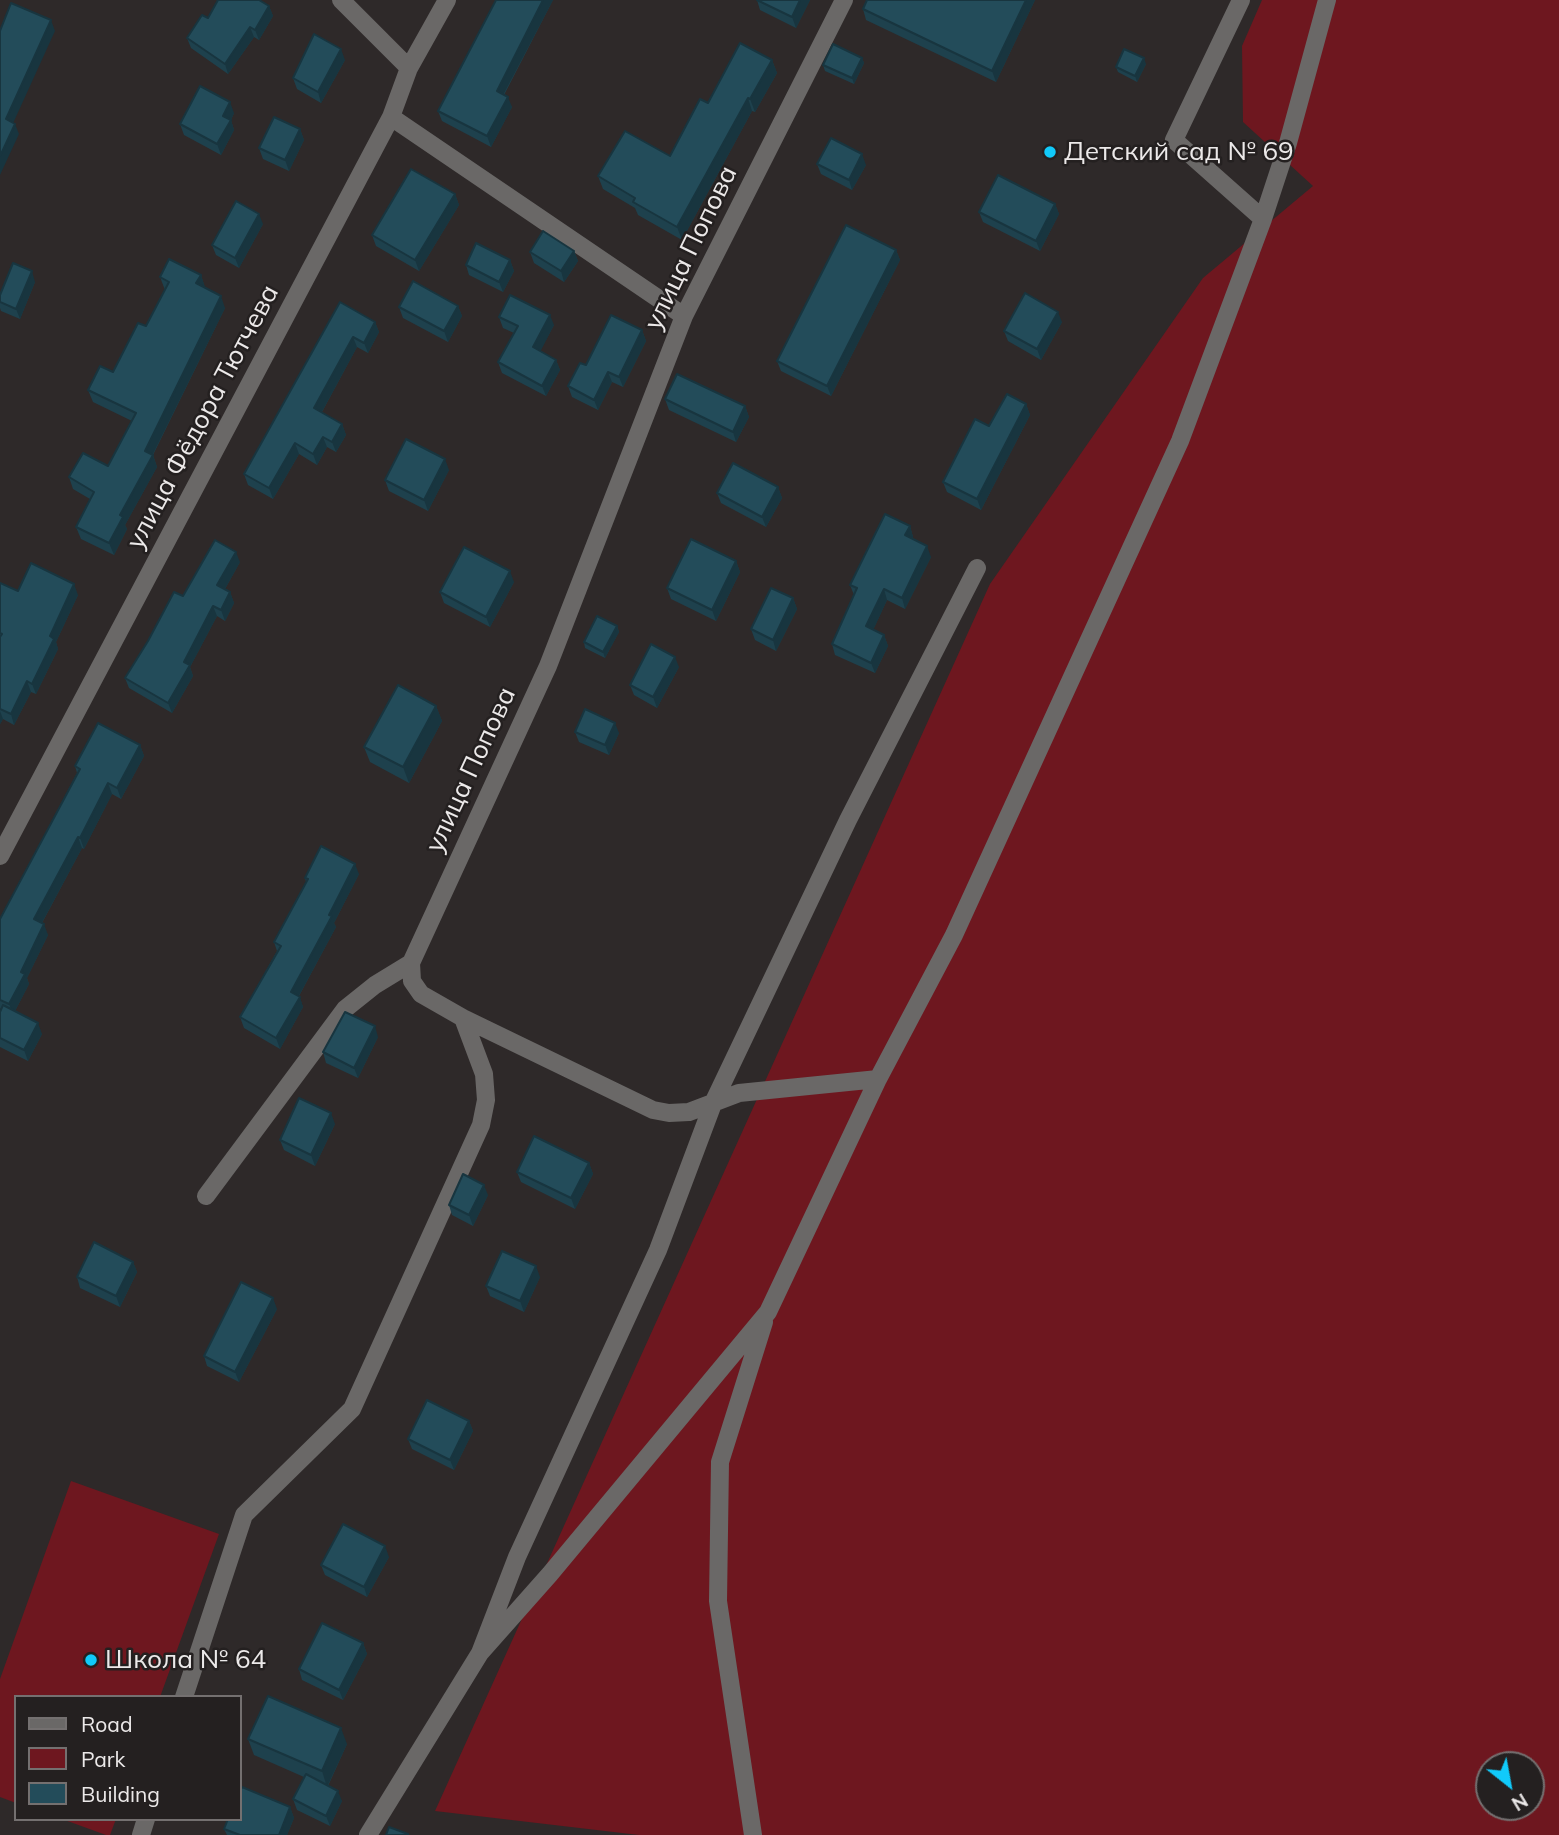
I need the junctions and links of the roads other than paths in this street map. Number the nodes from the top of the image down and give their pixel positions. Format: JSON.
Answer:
{"nodes":[{"id":1,"x":341,"y":0,"type":"edge"},
{"id":2,"x":447,"y":0,"type":"edge"},
{"id":3,"x":844,"y":0,"type":"edge"},
{"id":4,"x":1241,"y":0,"type":"edge"},
{"id":5,"x":1327,"y":0,"type":"edge"},
{"id":6,"x":409,"y":68,"type":"junction"},
{"id":7,"x":391,"y":117,"type":"junction"},
{"id":8,"x":1263,"y":219,"type":"junction"},
{"id":9,"x":684,"y":316,"type":"junction"},
{"id":10,"x":977,"y":568,"type":"dead end"},
{"id":11,"x":0,"y":856,"type":"edge"},
{"id":12,"x":411,"y":963,"type":"junction"},
{"id":13,"x":463,"y":1018,"type":"junction"},
{"id":14,"x":878,"y":1079,"type":"junction"},
{"id":15,"x":714,"y":1101,"type":"junction"},
{"id":16,"x":206,"y":1196,"type":"dead end"},
{"id":17,"x":768,"y":1312,"type":"junction"},
{"id":18,"x":480,"y":1653,"type":"junction"},
{"id":19,"x":185,"y":1695,"type":"edge"},
{"id":20,"x":368,"y":1835,"type":"edge"},
{"id":21,"x":752,"y":1835,"type":"edge"}],
"edges":[{"from":1,"to":6,"type":"street"},
{"from":2,"to":6,"type":"street","name":"улица Фёдора Тютчева"},
{"from":3,"to":9,"type":"street","name":"улица Попова"},
{"from":4,"to":8,"type":"street"},
{"from":5,"to":8,"type":"street"},
{"from":6,"to":7,"type":"street","name":"улица Фёдора Тютчева"},
{"from":7,"to":9,"type":"street"},
{"from":7,"to":11,"type":"street","name":"улица Фёдора Тютчева"},
{"from":8,"to":14,"type":"street"},
{"from":9,"to":12,"type":"street","name":"улица Попова"},
{"from":10,"to":15,"type":"street"},
{"from":12,"to":13,"type":"street"},
{"from":12,"to":16,"type":"street"},
{"from":13,"to":15,"type":"street"},
{"from":13,"to":19,"type":"street"},
{"from":14,"to":15,"type":"street"},
{"from":14,"to":17,"type":"street"},
{"from":15,"to":18,"type":"street"},
{"from":17,"to":18,"type":"street"},
{"from":17,"to":21,"type":"street"},
{"from":18,"to":20,"type":"street"}]}
